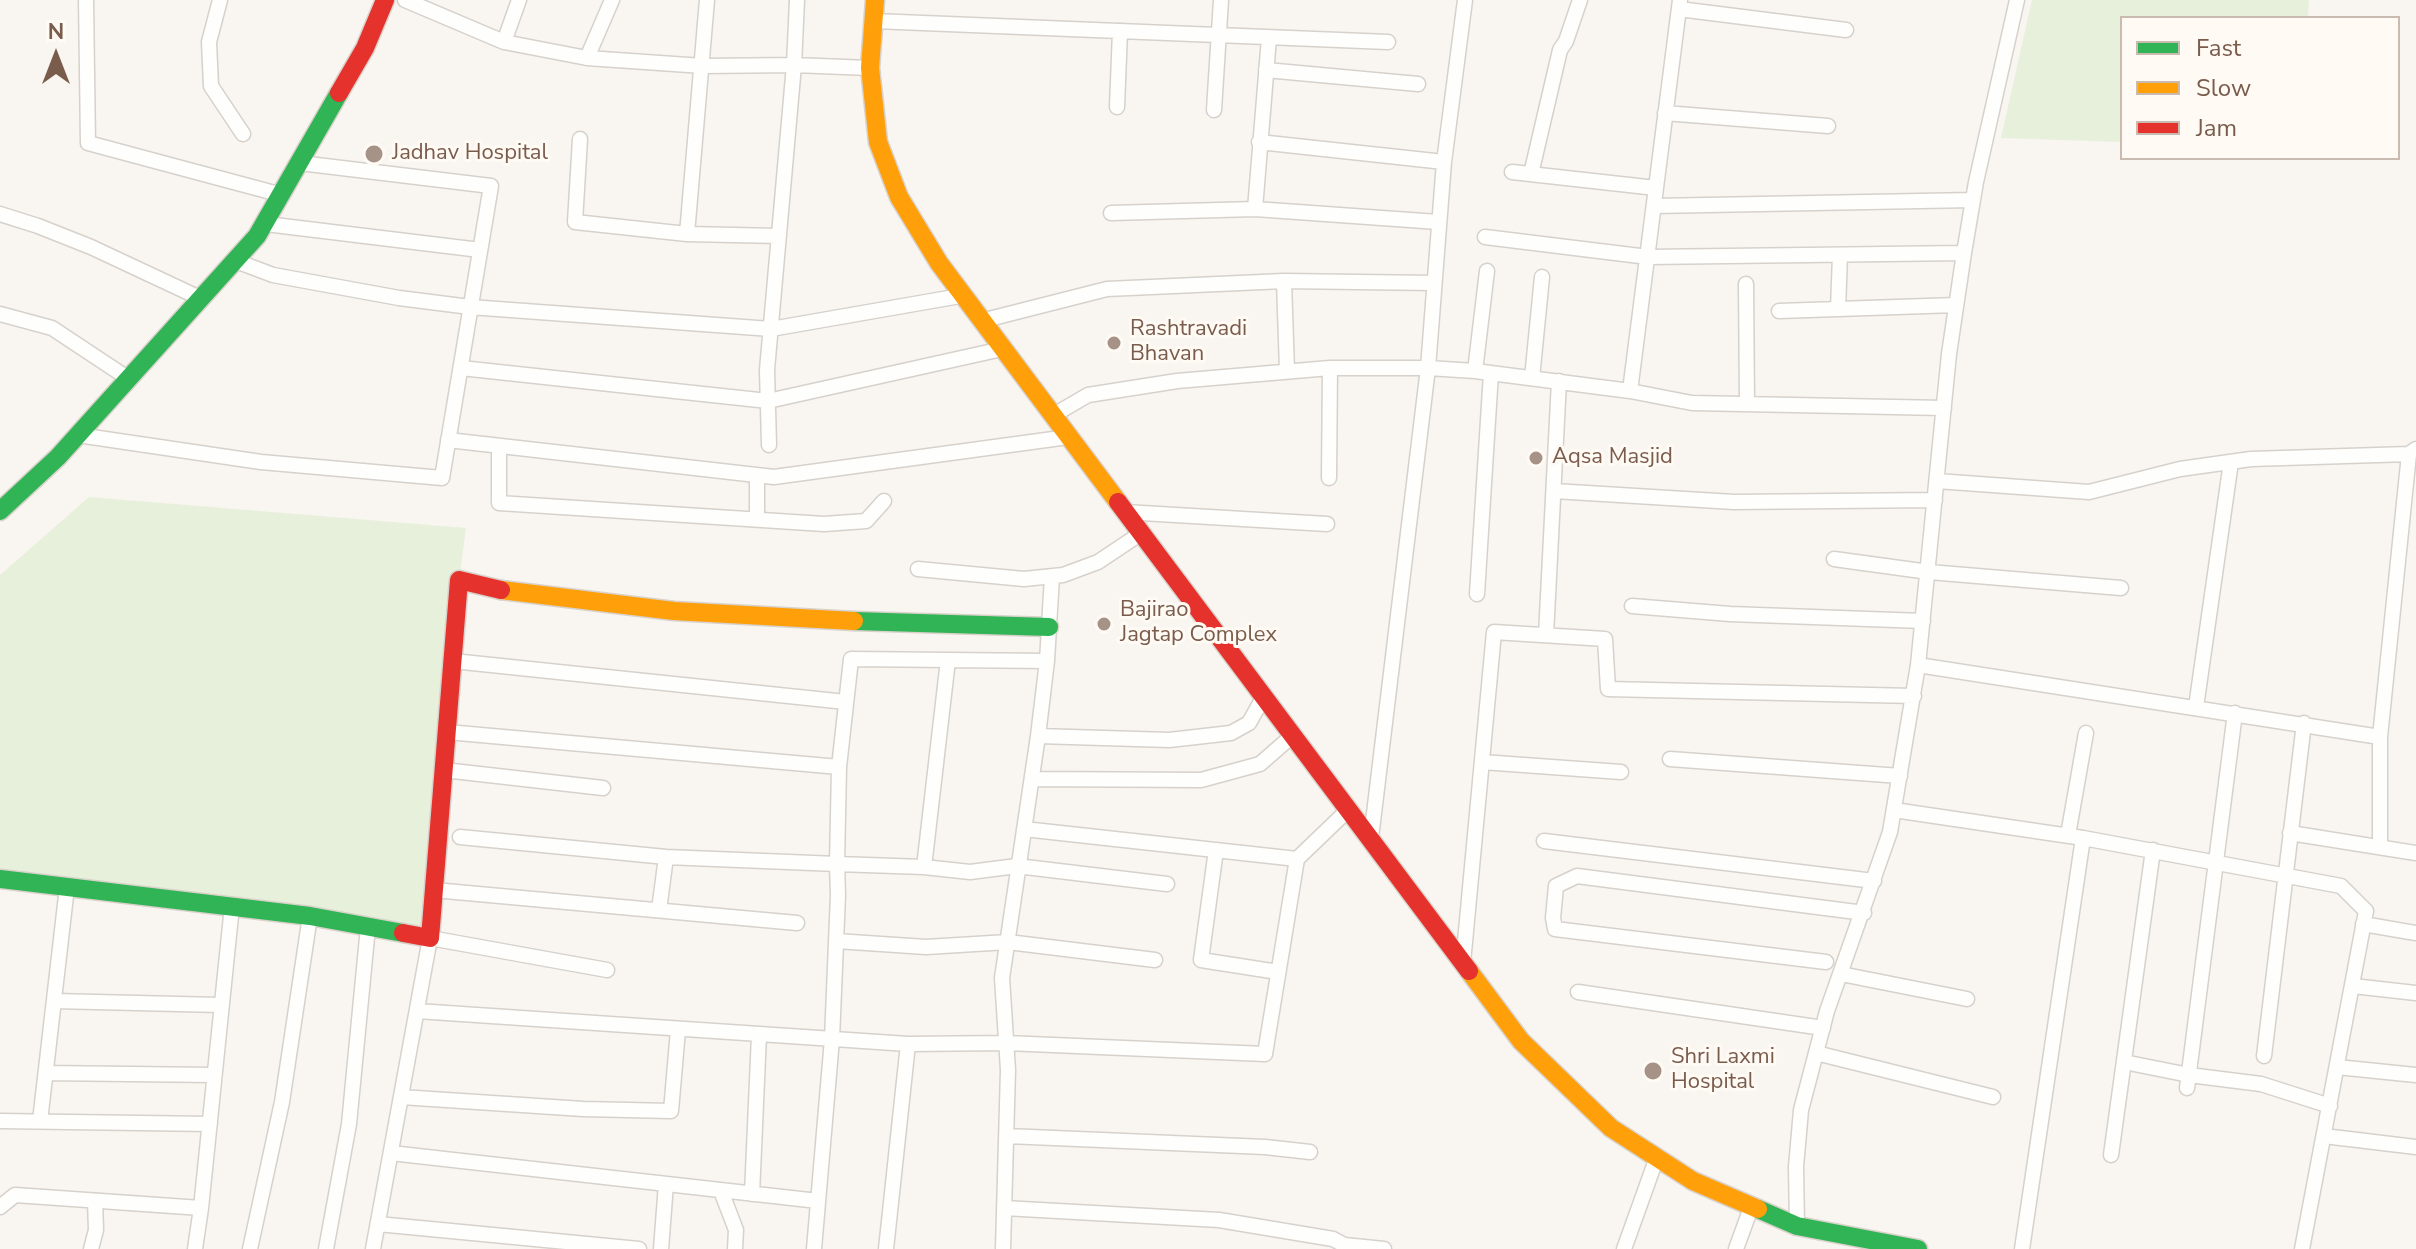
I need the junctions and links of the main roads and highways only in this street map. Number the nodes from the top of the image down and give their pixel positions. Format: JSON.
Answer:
{"nodes":[{"id":1,"x":385,"y":0,"type":"edge"},
{"id":2,"x":875,"y":0,"type":"edge"},
{"id":3,"x":0,"y":511,"type":"edge"},
{"id":4,"x":1049,"y":627,"type":"road end"},
{"id":5,"x":0,"y":879,"type":"edge"},
{"id":6,"x":1918,"y":1249,"type":"edge"}],
"edges":[{"from":1,"to":3,"type":"main road"},
{"from":2,"to":6,"type":"main road"},
{"from":4,"to":5,"type":"main road"}]}
